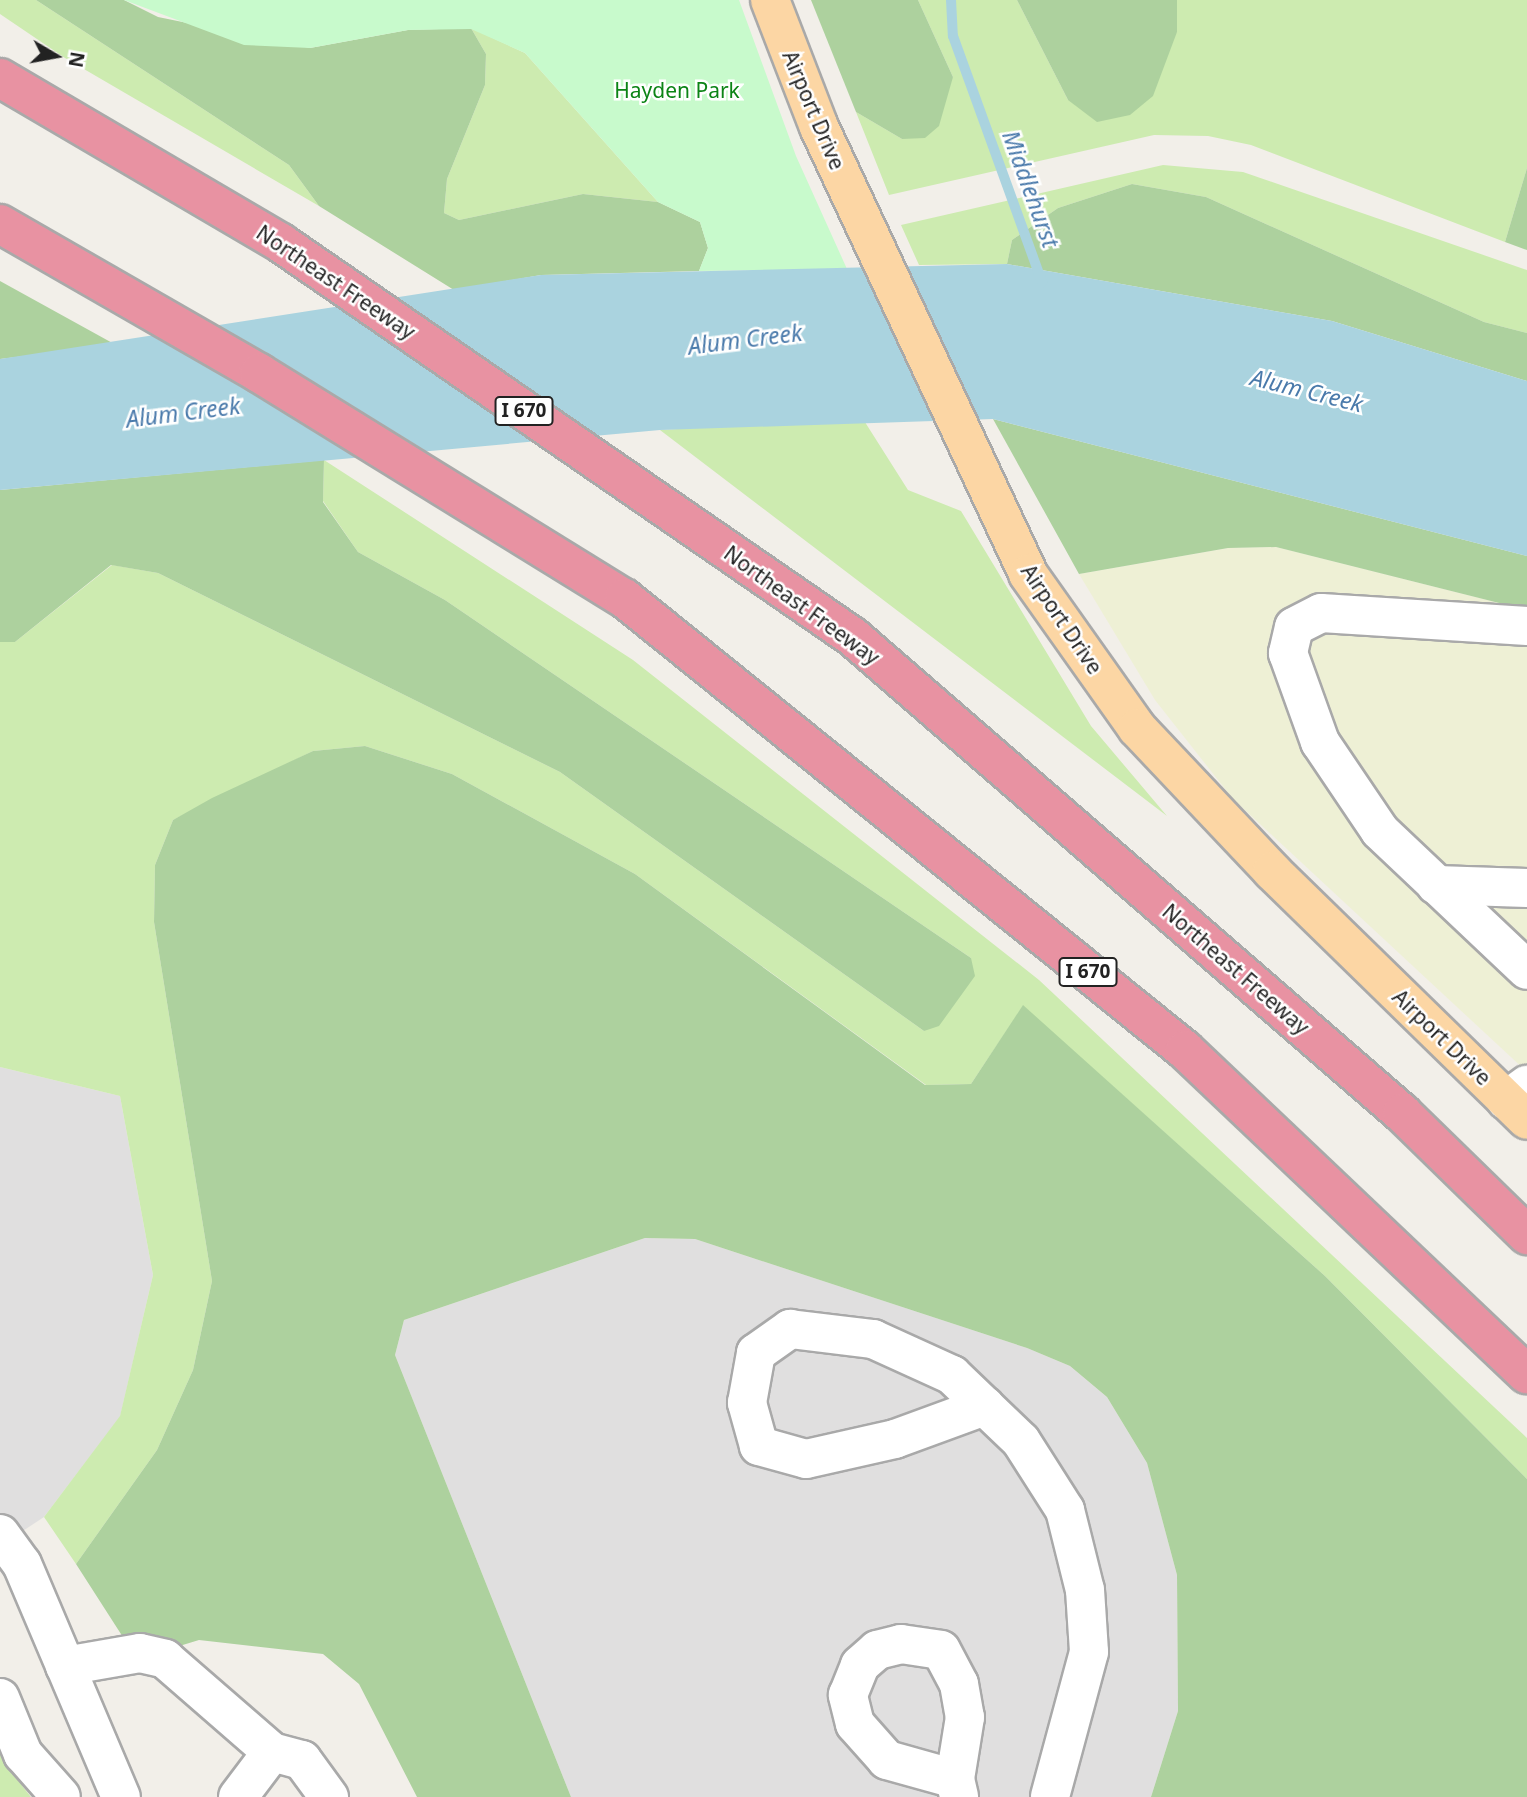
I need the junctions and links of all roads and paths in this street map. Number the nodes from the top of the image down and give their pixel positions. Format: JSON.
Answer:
{"nodes":[{"id":1,"x":770,"y":0,"type":"edge"},
{"id":2,"x":0,"y":78,"type":"edge"},
{"id":3,"x":0,"y":224,"type":"edge"},
{"id":4,"x":0,"y":232,"type":"edge"},
{"id":5,"x":55,"y":255,"type":"junction"},
{"id":6,"x":1527,"y":626,"type":"edge"},
{"id":7,"x":1436,"y":885,"type":"junction"},
{"id":8,"x":1527,"y":888,"type":"edge"},
{"id":9,"x":1527,"y":970,"type":"edge"},
{"id":10,"x":1520,"y":1101,"type":"edge"},
{"id":11,"x":1527,"y":1235,"type":"edge"},
{"id":12,"x":1527,"y":1374,"type":"edge"},
{"id":13,"x":985,"y":1406,"type":"junction"},
{"id":14,"x":0,"y":1534,"type":"edge"},
{"id":15,"x":65,"y":1665,"type":"junction"},
{"id":16,"x":0,"y":1698,"type":"edge"},
{"id":17,"x":272,"y":1752,"type":"junction"},
{"id":18,"x":61,"y":1797,"type":"edge"},
{"id":19,"x":121,"y":1797,"type":"edge"},
{"id":20,"x":238,"y":1797,"type":"edge"},
{"id":21,"x":329,"y":1797,"type":"edge"},
{"id":22,"x":1050,"y":1797,"type":"edge"}],
"edges":[{"from":1,"to":10,"type":"main road","name":"Airport Drive"},
{"from":2,"to":11,"type":"highway","name":"Northeast Freeway","number":"I 670"},
{"from":3,"to":5,"type":"highway","number":"I 670"},
{"from":4,"to":5,"type":"highway"},
{"from":5,"to":12,"type":"highway","number":"I 670"},
{"from":6,"to":7,"type":"lane"},
{"from":7,"to":8,"type":"lane"},
{"from":7,"to":9,"type":"lane"},
{"from":13,"to":13,"type":"lane"},
{"from":13,"to":22,"type":"lane"},
{"from":14,"to":15,"type":"lane"},
{"from":15,"to":17,"type":"lane"},
{"from":15,"to":19,"type":"lane"},
{"from":16,"to":18,"type":"lane"},
{"from":17,"to":20,"type":"lane"},
{"from":17,"to":21,"type":"lane"}]}
